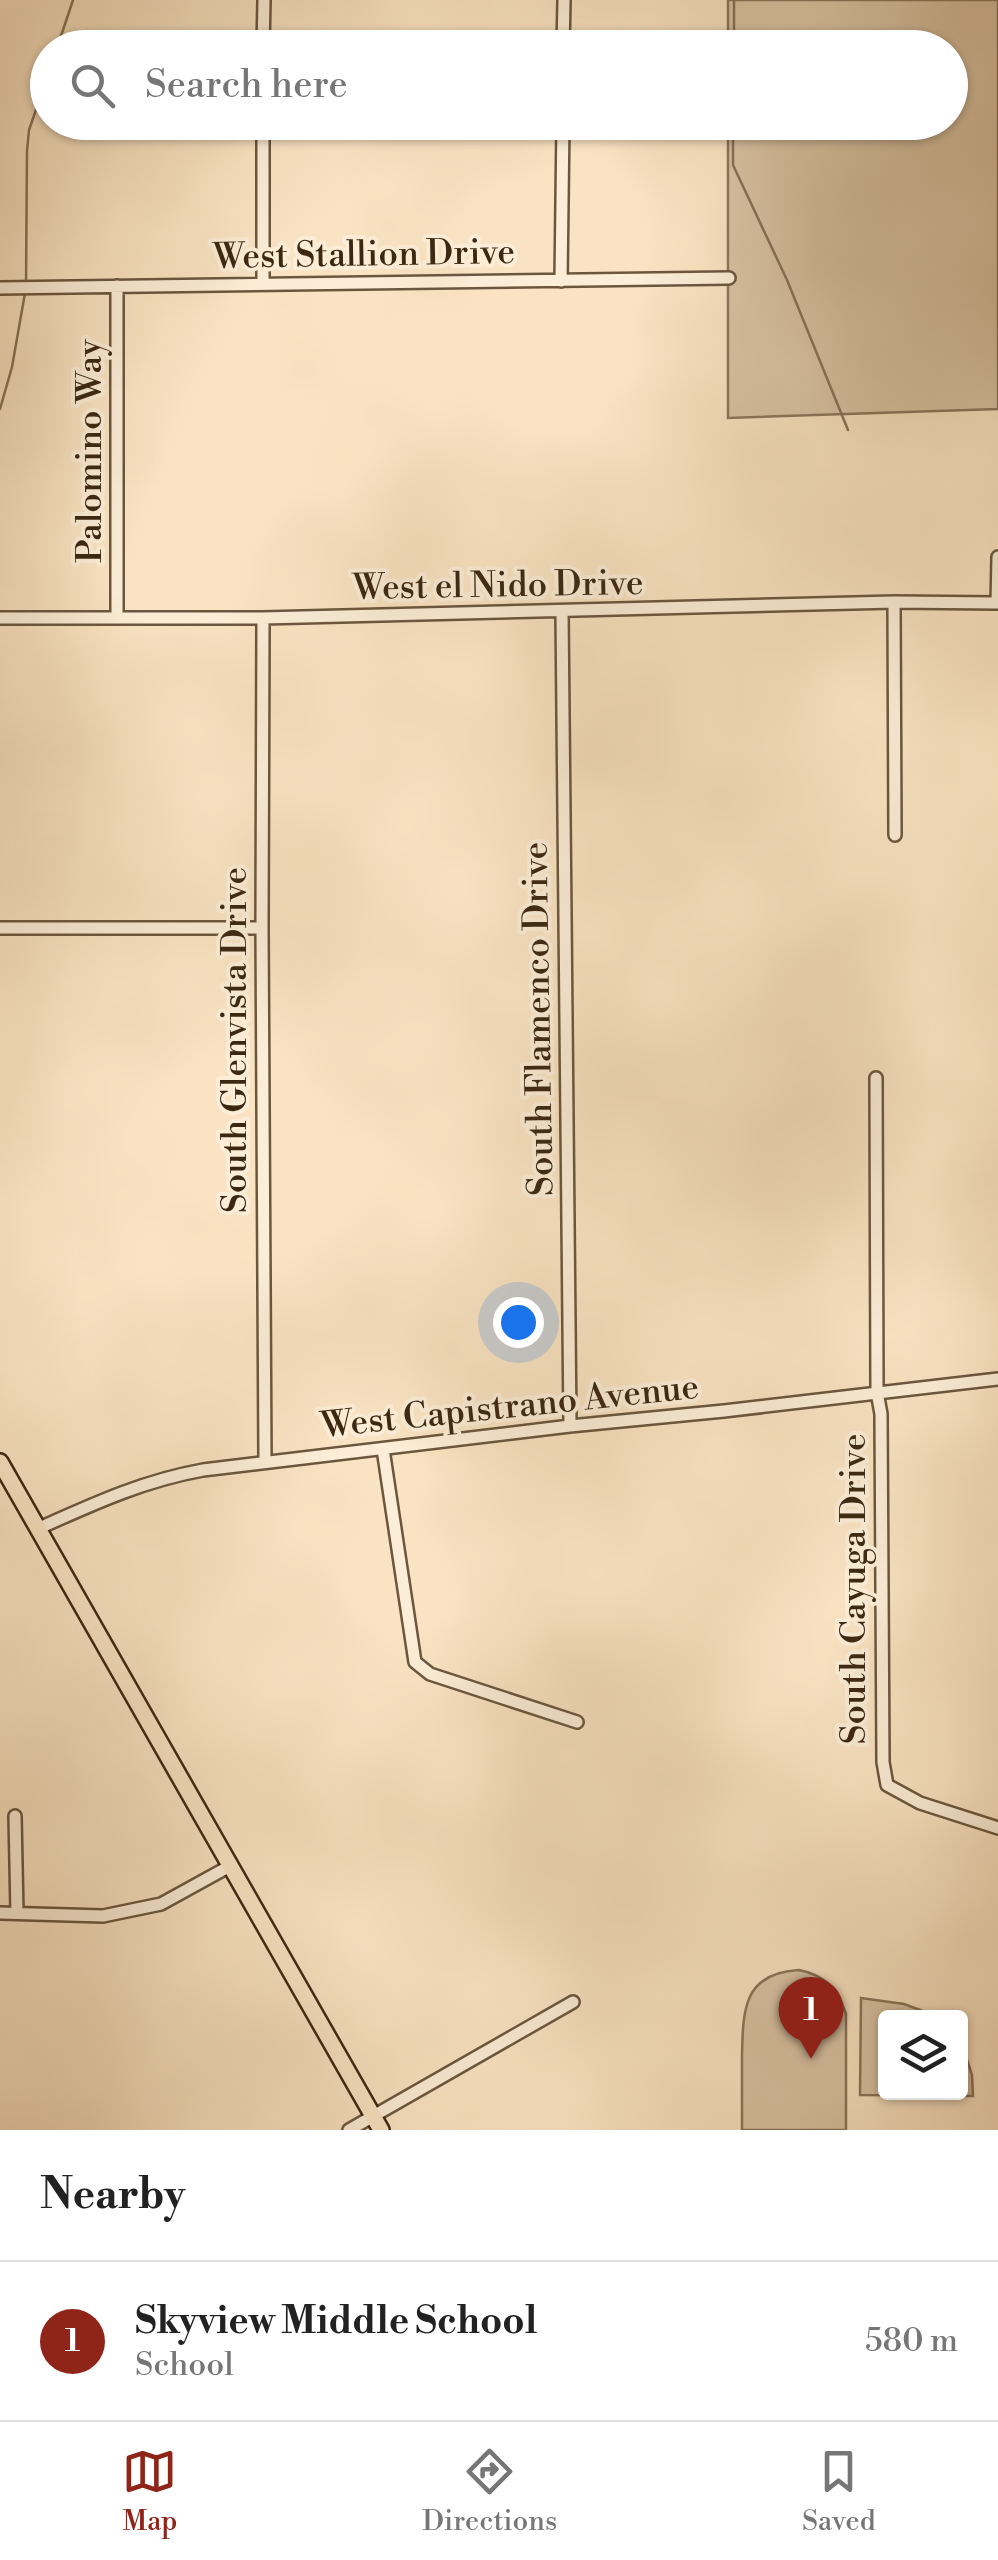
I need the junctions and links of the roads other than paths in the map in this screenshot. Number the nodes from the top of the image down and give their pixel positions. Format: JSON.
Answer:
{"nodes":[{"id":1,"x":264,"y":0,"type":"edge"},
{"id":2,"x":564,"y":0,"type":"edge"},
{"id":3,"x":263,"y":30,"type":"edge"},
{"id":4,"x":563,"y":30,"type":"edge"},
{"id":5,"x":263,"y":140,"type":"edge"},
{"id":6,"x":562,"y":140,"type":"edge"},
{"id":7,"x":729,"y":278,"type":"dead end"},
{"id":8,"x":561,"y":281,"type":"junction"},
{"id":9,"x":263,"y":283,"type":"junction"},
{"id":10,"x":117,"y":286,"type":"junction"},
{"id":11,"x":0,"y":288,"type":"edge"},
{"id":12,"x":998,"y":557,"type":"edge"},
{"id":13,"x":894,"y":602,"type":"junction"},
{"id":14,"x":997,"y":603,"type":"edge"},
{"id":15,"x":562,"y":612,"type":"junction"},
{"id":16,"x":118,"y":617,"type":"junction"},
{"id":17,"x":0,"y":618,"type":"edge"},
{"id":18,"x":263,"y":618,"type":"junction"},
{"id":19,"x":895,"y":836,"type":"dead end"},
{"id":20,"x":0,"y":928,"type":"edge"},
{"id":21,"x":262,"y":928,"type":"junction"},
{"id":22,"x":876,"y":1078,"type":"dead end"},
{"id":23,"x":998,"y":1379,"type":"edge"},
{"id":24,"x":876,"y":1392,"type":"junction"},
{"id":25,"x":570,"y":1426,"type":"junction"},
{"id":26,"x":383,"y":1449,"type":"junction"},
{"id":27,"x":0,"y":1462,"type":"edge"},
{"id":28,"x":265,"y":1462,"type":"junction"},
{"id":29,"x":37,"y":1529,"type":"junction"},
{"id":30,"x":577,"y":1722,"type":"dead end"},
{"id":31,"x":15,"y":1816,"type":"dead end"},
{"id":32,"x":998,"y":1828,"type":"edge"},
{"id":33,"x":230,"y":1866,"type":"junction"},
{"id":34,"x":0,"y":1913,"type":"edge"},
{"id":35,"x":17,"y":1913,"type":"junction"},
{"id":36,"x":572,"y":2002,"type":"dead end"},
{"id":37,"x":378,"y":2124,"type":"edge"},
{"id":38,"x":349,"y":2130,"type":"edge"}],
"edges":[{"from":1,"to":3,"type":"street"},
{"from":2,"to":4,"type":"street"},
{"from":5,"to":9,"type":"street"},
{"from":6,"to":8,"type":"street"},
{"from":7,"to":8,"type":"street","name":"West Stallion Drive"},
{"from":8,"to":9,"type":"street","name":"West Stallion Drive"},
{"from":9,"to":10,"type":"street","name":"West Stallion Drive"},
{"from":10,"to":11,"type":"street","name":"West Stallion Drive"},
{"from":10,"to":16,"type":"street","name":"Palomino Way"},
{"from":12,"to":14,"type":"street"},
{"from":13,"to":14,"type":"street","name":"West el Nido Drive"},
{"from":13,"to":15,"type":"street","name":"West el Nido Drive"},
{"from":13,"to":19,"type":"street"},
{"from":15,"to":18,"type":"street","name":"West el Nido Drive"},
{"from":15,"to":25,"type":"street","name":"South Flamenco Drive"},
{"from":16,"to":17,"type":"street","name":"West el Nido Drive"},
{"from":16,"to":18,"type":"street","name":"West el Nido Drive"},
{"from":18,"to":21,"type":"street","name":"South Glenvista Drive"},
{"from":20,"to":21,"type":"street"},
{"from":21,"to":28,"type":"street","name":"South Glenvista Drive"},
{"from":22,"to":24,"type":"street","name":"South Cayuga Drive"},
{"from":23,"to":24,"type":"street","name":"West Capistrano Avenue"},
{"from":24,"to":25,"type":"street","name":"West Capistrano Avenue"},
{"from":24,"to":32,"type":"street","name":"South Cayuga Drive"},
{"from":25,"to":26,"type":"street","name":"West Capistrano Avenue"},
{"from":26,"to":28,"type":"street","name":"West Capistrano Avenue"},
{"from":26,"to":30,"type":"street"},
{"from":27,"to":29,"type":"main road"},
{"from":28,"to":29,"type":"street","name":"West Capistrano Avenue"},
{"from":29,"to":33,"type":"main road"},
{"from":31,"to":35,"type":"street"},
{"from":33,"to":35,"type":"street"},
{"from":33,"to":37,"type":"main road"},
{"from":34,"to":35,"type":"street"},
{"from":36,"to":37,"type":"street"},
{"from":37,"to":38,"type":"street"}]}
